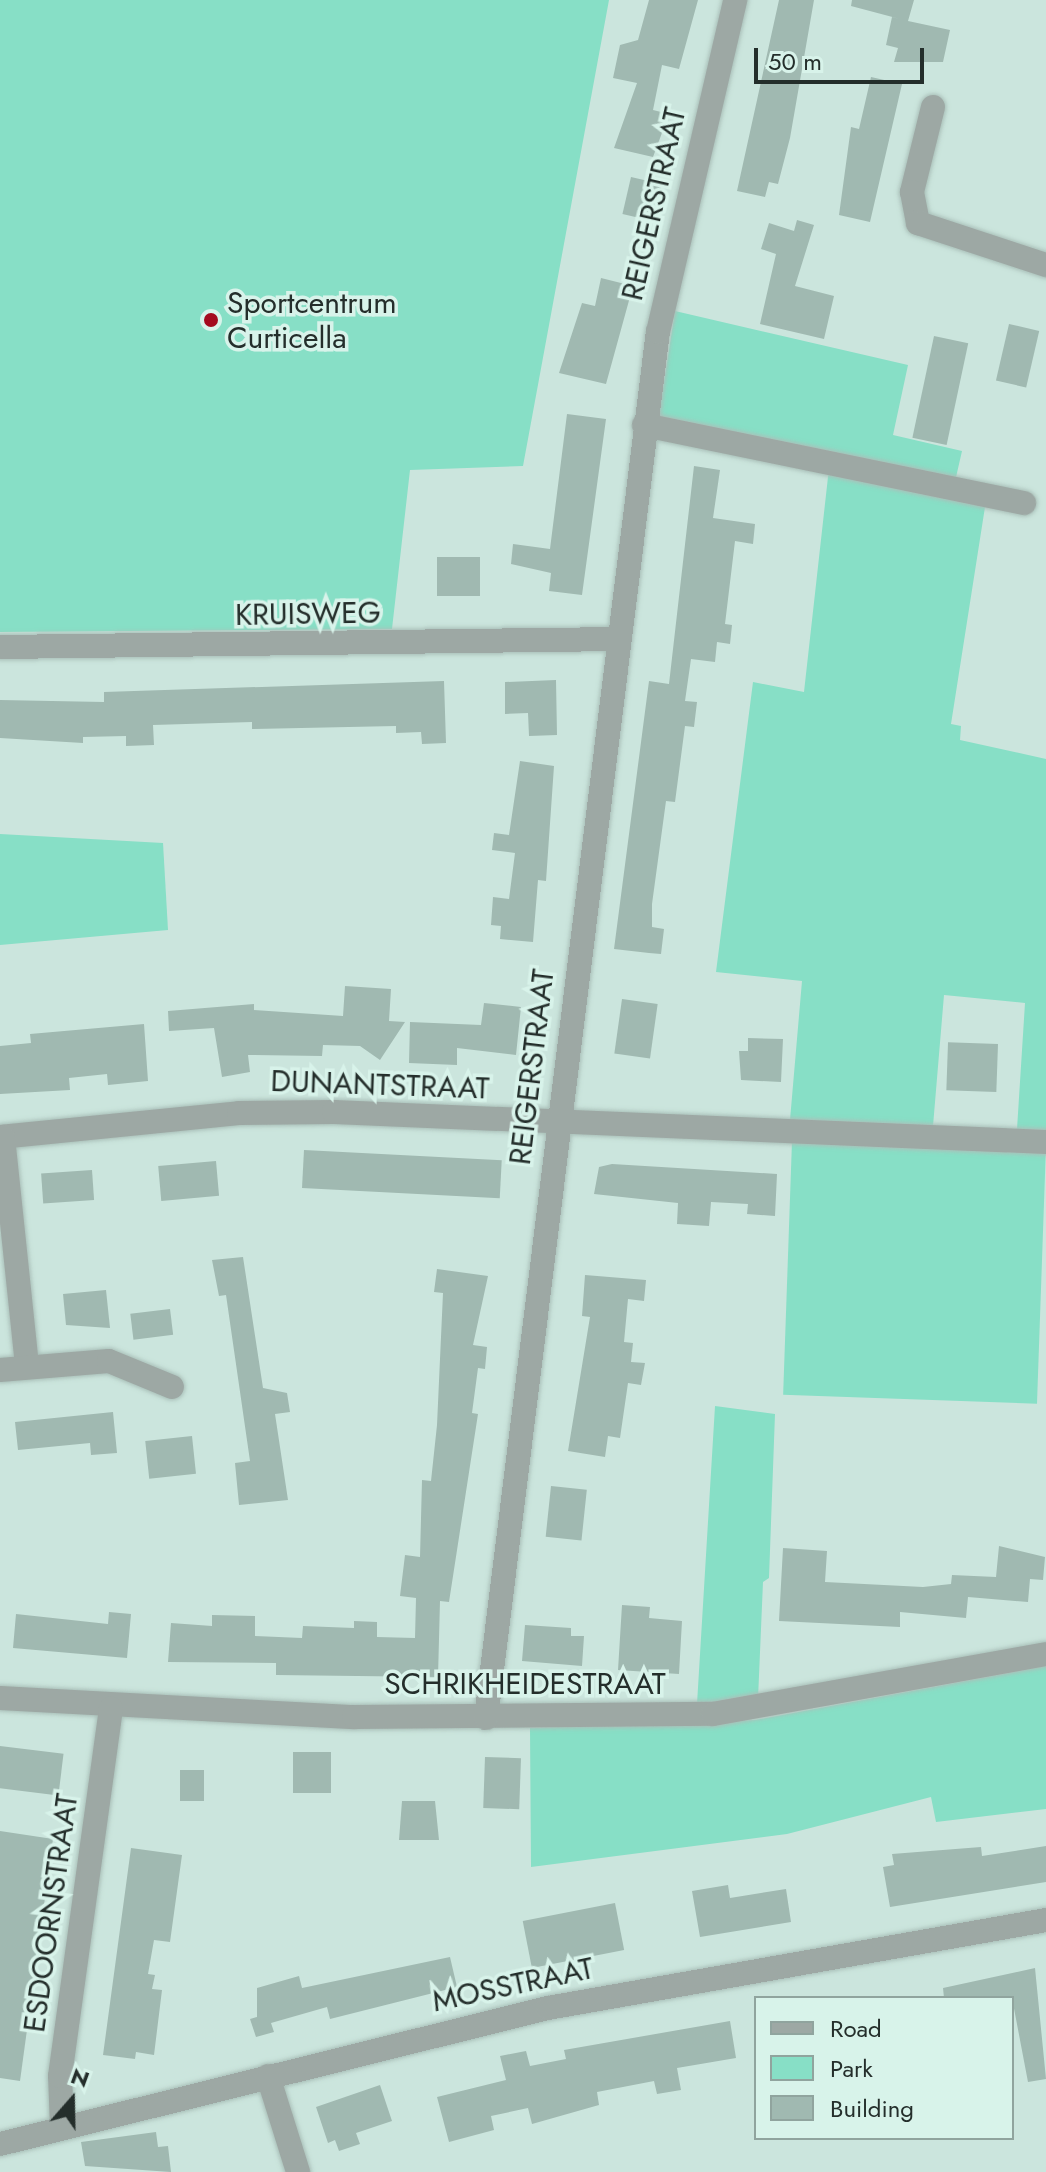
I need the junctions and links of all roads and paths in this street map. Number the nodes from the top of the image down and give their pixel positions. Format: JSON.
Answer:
{"nodes":[{"id":1,"x":735,"y":0,"type":"edge"},
{"id":2,"x":933,"y":107,"type":"dead end"},
{"id":3,"x":1046,"y":265,"type":"edge"},
{"id":4,"x":644,"y":425,"type":"junction"},
{"id":5,"x":1024,"y":503,"type":"dead end"},
{"id":6,"x":617,"y":639,"type":"junction"},
{"id":7,"x":0,"y":647,"type":"edge"},
{"id":8,"x":557,"y":1123,"type":"junction"},
{"id":9,"x":2,"y":1137,"type":"edge"},
{"id":10,"x":1046,"y":1142,"type":"edge"},
{"id":11,"x":27,"y":1366,"type":"junction"},
{"id":12,"x":0,"y":1370,"type":"edge"},
{"id":13,"x":172,"y":1387,"type":"dead end"},
{"id":14,"x":1046,"y":1654,"type":"edge"},
{"id":15,"x":0,"y":1698,"type":"edge"},
{"id":16,"x":111,"y":1709,"type":"junction"},
{"id":17,"x":486,"y":1718,"type":"junction"},
{"id":18,"x":1046,"y":1920,"type":"edge"},
{"id":19,"x":268,"y":2076,"type":"junction"},
{"id":20,"x":62,"y":2127,"type":"junction"},
{"id":21,"x":0,"y":2144,"type":"edge"},
{"id":22,"x":298,"y":2172,"type":"edge"}],
"edges":[{"from":1,"to":4,"type":"street","name":"REIGERSTRAAT"},
{"from":2,"to":3,"type":"street"},
{"from":4,"to":5,"type":"street"},
{"from":4,"to":6,"type":"street","name":"REIGERSTRAAT"},
{"from":6,"to":7,"type":"street","name":"KRUISWEG"},
{"from":6,"to":8,"type":"street","name":"REIGERSTRAAT"},
{"from":8,"to":9,"type":"street","name":"DUNANTSTRAAT"},
{"from":8,"to":10,"type":"street","name":"DUNANTSTRAAT"},
{"from":8,"to":17,"type":"street","name":"REIGERSTRAAT"},
{"from":9,"to":11,"type":"street"},
{"from":11,"to":12,"type":"street"},
{"from":11,"to":13,"type":"street"},
{"from":14,"to":17,"type":"street","name":"SCHRIKHEIDESTRAAT"},
{"from":15,"to":16,"type":"street","name":"SCHRIKHEIDESTRAAT"},
{"from":16,"to":17,"type":"street","name":"SCHRIKHEIDESTRAAT"},
{"from":16,"to":20,"type":"street","name":"ESDOORNSTRAAT"},
{"from":18,"to":19,"type":"street","name":"MOSSTRAAT"},
{"from":19,"to":20,"type":"street","name":"MOSSTRAAT"},
{"from":19,"to":22,"type":"street"},
{"from":20,"to":21,"type":"street","name":"MOSSTRAAT"}]}
